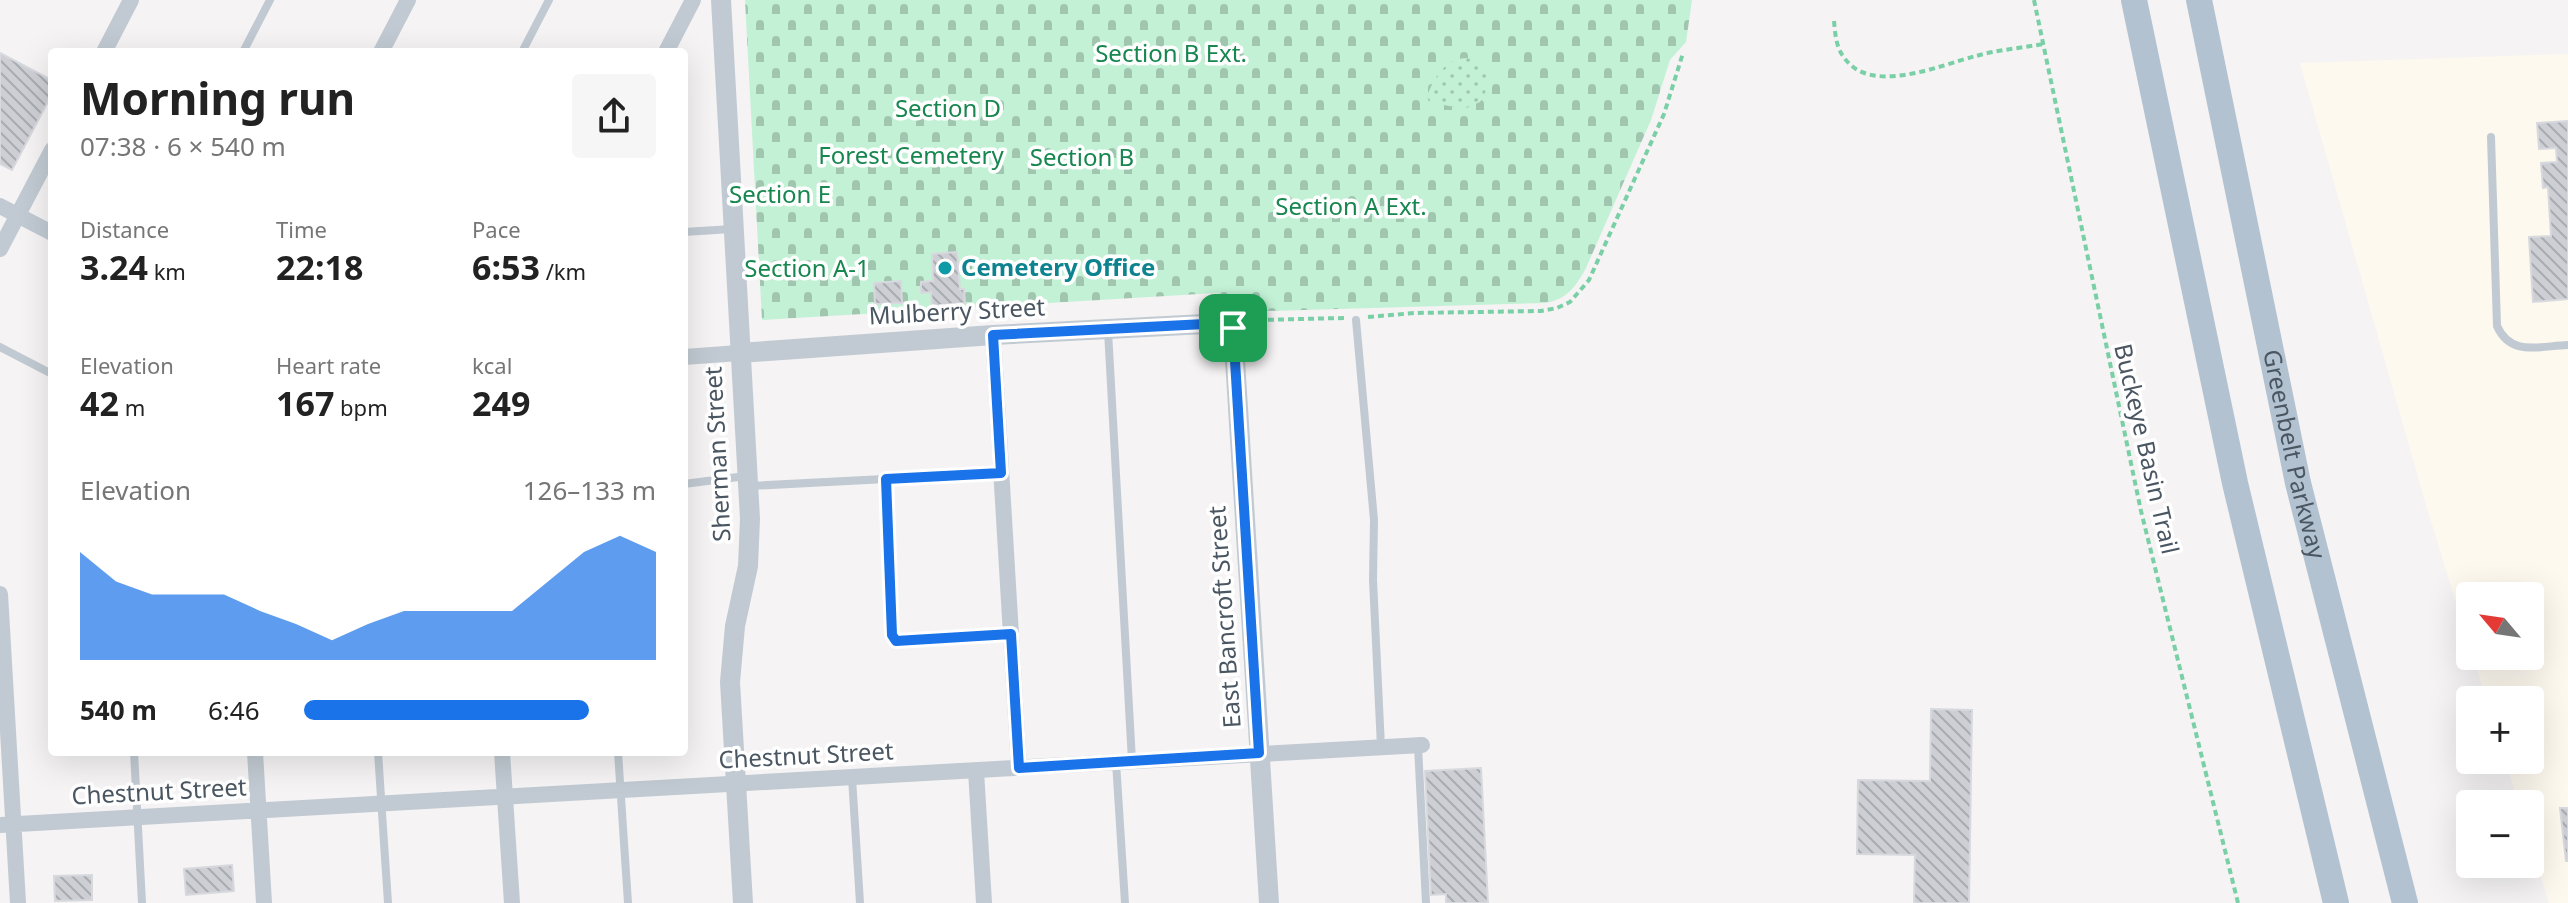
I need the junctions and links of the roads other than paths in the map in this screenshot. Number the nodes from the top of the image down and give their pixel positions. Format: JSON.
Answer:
{"nodes":[{"id":1,"x":131,"y":0,"type":"edge"},
{"id":2,"x":270,"y":0,"type":"edge"},
{"id":3,"x":408,"y":0,"type":"edge"},
{"id":4,"x":549,"y":0,"type":"edge"},
{"id":5,"x":693,"y":0,"type":"edge"},
{"id":6,"x":721,"y":0,"type":"edge"},
{"id":7,"x":2134,"y":0,"type":"edge"},
{"id":8,"x":2199,"y":0,"type":"edge"},
{"id":9,"x":106,"y":48,"type":"edge"},
{"id":10,"x":245,"y":48,"type":"edge"},
{"id":11,"x":383,"y":48,"type":"edge"},
{"id":12,"x":524,"y":48,"type":"edge"},
{"id":13,"x":668,"y":48,"type":"edge"},
{"id":14,"x":2491,"y":137,"type":"dead end"},
{"id":15,"x":48,"y":158,"type":"edge"},
{"id":16,"x":0,"y":206,"type":"edge"},
{"id":17,"x":18,"y":215,"type":"junction"},
{"id":18,"x":732,"y":229,"type":"junction"},
{"id":19,"x":48,"y":231,"type":"edge"},
{"id":20,"x":688,"y":232,"type":"edge"},
{"id":21,"x":0,"y":249,"type":"edge"},
{"id":22,"x":1354,"y":319,"type":"road end"},
{"id":23,"x":1233,"y":328,"type":"joint"},
{"id":24,"x":1108,"y":330,"type":"junction"},
{"id":25,"x":993,"y":335,"type":"junction"},
{"id":26,"x":2568,"y":345,"type":"edge"},
{"id":27,"x":0,"y":347,"type":"edge"},
{"id":28,"x":739,"y":353,"type":"junction"},
{"id":29,"x":688,"y":357,"type":"edge"},
{"id":30,"x":48,"y":372,"type":"edge"},
{"id":31,"x":1001,"y":473,"type":"junction"},
{"id":32,"x":886,"y":479,"type":"junction"},
{"id":33,"x":747,"y":481,"type":"junction"},
{"id":34,"x":688,"y":484,"type":"edge"},
{"id":35,"x":0,"y":594,"type":"edge"},
{"id":36,"x":1011,"y":634,"type":"junction"},
{"id":37,"x":3,"y":701,"type":"edge"},
{"id":38,"x":1420,"y":746,"type":"joint"},
{"id":39,"x":1381,"y":747,"type":"junction"},
{"id":40,"x":1259,"y":753,"type":"junction"},
{"id":41,"x":134,"y":756,"type":"edge"},
{"id":42,"x":255,"y":756,"type":"edge"},
{"id":43,"x":378,"y":756,"type":"edge"},
{"id":44,"x":502,"y":756,"type":"edge"},
{"id":45,"x":618,"y":756,"type":"edge"},
{"id":46,"x":1124,"y":762,"type":"junction"},
{"id":47,"x":1019,"y":768,"type":"junction"},
{"id":48,"x":976,"y":771,"type":"junction"},
{"id":49,"x":852,"y":778,"type":"junction"},
{"id":50,"x":734,"y":784,"type":"junction"},
{"id":51,"x":621,"y":792,"type":"junction"},
{"id":52,"x":506,"y":799,"type":"junction"},
{"id":53,"x":381,"y":804,"type":"junction"},
{"id":54,"x":259,"y":810,"type":"junction"},
{"id":55,"x":137,"y":819,"type":"junction"},
{"id":56,"x":7,"y":825,"type":"edge"},
{"id":57,"x":18,"y":903,"type":"edge"},
{"id":58,"x":142,"y":903,"type":"edge"},
{"id":59,"x":264,"y":903,"type":"edge"},
{"id":60,"x":388,"y":903,"type":"edge"},
{"id":61,"x":512,"y":903,"type":"edge"},
{"id":62,"x":628,"y":903,"type":"edge"},
{"id":63,"x":743,"y":903,"type":"edge"},
{"id":64,"x":860,"y":903,"type":"edge"},
{"id":65,"x":984,"y":903,"type":"edge"},
{"id":66,"x":1125,"y":903,"type":"edge"},
{"id":67,"x":1269,"y":903,"type":"edge"},
{"id":68,"x":1426,"y":903,"type":"edge"},
{"id":69,"x":2336,"y":903,"type":"edge"},
{"id":70,"x":2405,"y":903,"type":"edge"}],
"edges":[{"from":1,"to":9,"type":"street"},
{"from":2,"to":10,"type":"lane"},
{"from":3,"to":11,"type":"street"},
{"from":4,"to":12,"type":"lane"},
{"from":5,"to":13,"type":"street"},
{"from":6,"to":18,"type":"street","name":"Sherman Street"},
{"from":7,"to":69,"type":"main road"},
{"from":8,"to":70,"type":"main road","name":"Greenbelt Parkway"},
{"from":14,"to":26,"type":"lane"},
{"from":15,"to":17,"type":"street"},
{"from":16,"to":17,"type":"street"},
{"from":17,"to":19,"type":"street"},
{"from":17,"to":21,"type":"street"},
{"from":18,"to":20,"type":"lane"},
{"from":18,"to":28,"type":"street","name":"Sherman Street"},
{"from":22,"to":39,"type":"lane"},
{"from":23,"to":24,"type":"street","name":"Mulberry Street"},
{"from":23,"to":40,"type":"street","name":"East Bancroft Street"},
{"from":24,"to":25,"type":"street","name":"Mulberry Street"},
{"from":24,"to":46,"type":"lane"},
{"from":25,"to":28,"type":"street","name":"Mulberry Street"},
{"from":25,"to":31,"type":"street"},
{"from":27,"to":30,"type":"lane"},
{"from":28,"to":29,"type":"street","name":"Mulberry Street"},
{"from":28,"to":33,"type":"street","name":"Sherman Street"},
{"from":31,"to":32,"type":"lane"},
{"from":31,"to":36,"type":"street"},
{"from":32,"to":33,"type":"lane"},
{"from":32,"to":36,"type":"lane"},
{"from":33,"to":34,"type":"lane"},
{"from":33,"to":50,"type":"street","name":"Sherman Street"},
{"from":35,"to":37,"type":"street"},
{"from":36,"to":47,"type":"street"},
{"from":37,"to":56,"type":"street"},
{"from":38,"to":39,"type":"street","name":"Chestnut Street"},
{"from":38,"to":68,"type":"lane"},
{"from":39,"to":40,"type":"street","name":"Chestnut Street"},
{"from":40,"to":46,"type":"street","name":"Chestnut Street"},
{"from":40,"to":67,"type":"street","name":"East Bancroft Street"},
{"from":41,"to":55,"type":"lane"},
{"from":42,"to":54,"type":"street"},
{"from":43,"to":53,"type":"lane"},
{"from":44,"to":52,"type":"street"},
{"from":45,"to":51,"type":"lane"},
{"from":46,"to":47,"type":"street","name":"Chestnut Street"},
{"from":46,"to":66,"type":"lane"},
{"from":47,"to":48,"type":"street","name":"Chestnut Street"},
{"from":48,"to":49,"type":"street","name":"Chestnut Street"},
{"from":48,"to":65,"type":"street"},
{"from":49,"to":50,"type":"street","name":"Chestnut Street"},
{"from":49,"to":64,"type":"lane"},
{"from":50,"to":51,"type":"street","name":"Chestnut Street"},
{"from":50,"to":63,"type":"street","name":"Sherman Street"},
{"from":51,"to":52,"type":"street","name":"Chestnut Street"},
{"from":51,"to":62,"type":"lane"},
{"from":52,"to":53,"type":"street","name":"Chestnut Street"},
{"from":52,"to":61,"type":"street"},
{"from":53,"to":54,"type":"street","name":"Chestnut Street"},
{"from":53,"to":60,"type":"lane"},
{"from":54,"to":55,"type":"street","name":"Chestnut Street"},
{"from":54,"to":59,"type":"street"},
{"from":55,"to":56,"type":"street","name":"Chestnut Street"},
{"from":55,"to":58,"type":"lane"},
{"from":56,"to":57,"type":"street"}]}
